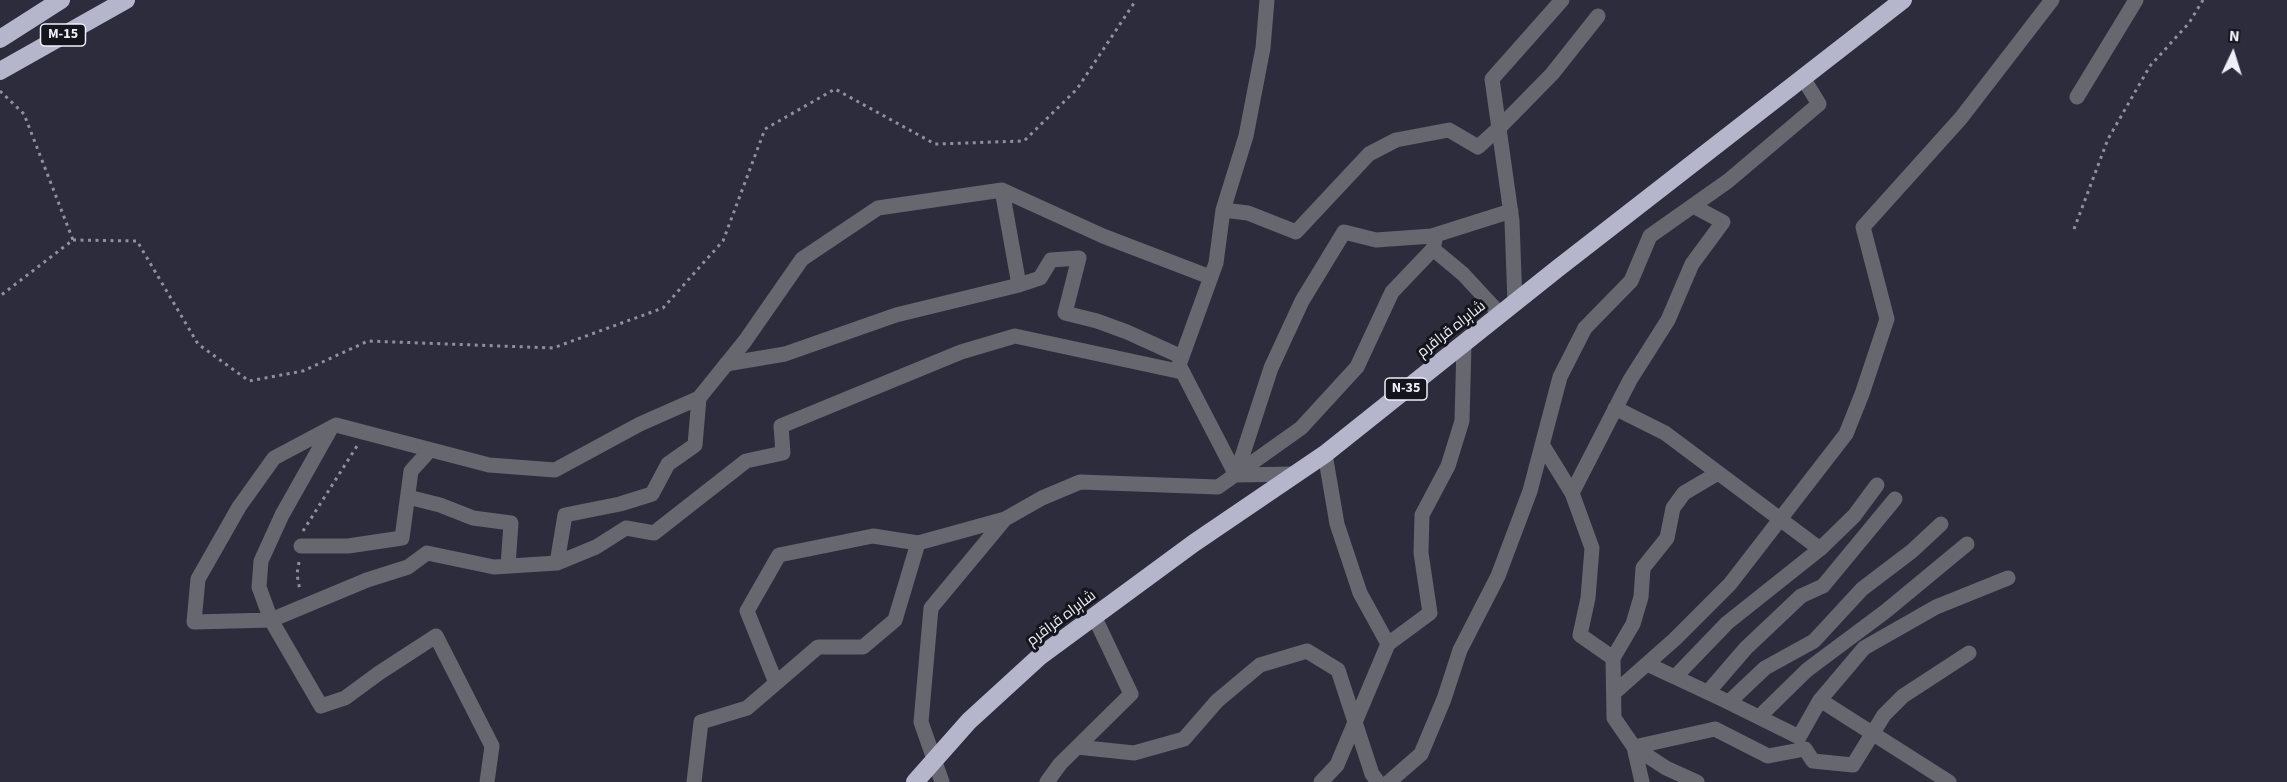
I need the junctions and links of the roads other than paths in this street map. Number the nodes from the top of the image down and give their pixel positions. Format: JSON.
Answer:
{"nodes":[{"id":1,"x":61,"y":0,"type":"edge"},
{"id":2,"x":126,"y":0,"type":"edge"},
{"id":3,"x":1267,"y":0,"type":"edge"},
{"id":4,"x":1562,"y":0,"type":"edge"},
{"id":5,"x":1904,"y":0,"type":"edge"},
{"id":6,"x":2052,"y":0,"type":"edge"},
{"id":7,"x":2136,"y":0,"type":"edge"},
{"id":8,"x":1598,"y":16,"type":"dead end"},
{"id":9,"x":0,"y":39,"type":"edge"},
{"id":10,"x":0,"y":71,"type":"edge"},
{"id":11,"x":1803,"y":78,"type":"junction"},
{"id":12,"x":2077,"y":97,"type":"dead end"},
{"id":13,"x":1499,"y":128,"type":"junction"},
{"id":14,"x":1002,"y":190,"type":"junction"},
{"id":15,"x":1693,"y":206,"type":"junction"},
{"id":16,"x":1223,"y":210,"type":"junction"},
{"id":17,"x":1511,"y":211,"type":"junction"},
{"id":18,"x":1435,"y":242,"type":"junction"},
{"id":19,"x":1210,"y":277,"type":"junction"},
{"id":20,"x":1020,"y":285,"type":"junction"},
{"id":21,"x":1507,"y":309,"type":"junction"},
{"id":22,"x":1464,"y":344,"type":"junction"},
{"id":23,"x":726,"y":364,"type":"junction"},
{"id":24,"x":1182,"y":364,"type":"junction"},
{"id":25,"x":699,"y":398,"type":"junction"},
{"id":26,"x":1615,"y":408,"type":"junction"},
{"id":27,"x":332,"y":428,"type":"junction"},
{"id":28,"x":1543,"y":446,"type":"junction"},
{"id":29,"x":430,"y":450,"type":"junction"},
{"id":30,"x":1325,"y":454,"type":"junction"},
{"id":31,"x":1718,"y":472,"type":"junction"},
{"id":32,"x":1294,"y":474,"type":"junction"},
{"id":33,"x":1236,"y":475,"type":"junction"},
{"id":34,"x":1877,"y":485,"type":"dead end"},
{"id":35,"x":1572,"y":493,"type":"junction"},
{"id":36,"x":408,"y":497,"type":"junction"},
{"id":37,"x":1895,"y":500,"type":"dead end"},
{"id":38,"x":1005,"y":519,"type":"junction"},
{"id":39,"x":1780,"y":519,"type":"junction"},
{"id":40,"x":1941,"y":524,"type":"dead end"},
{"id":41,"x":918,"y":543,"type":"junction"},
{"id":42,"x":1967,"y":544,"type":"dead end"},
{"id":43,"x":301,"y":546,"type":"road end"},
{"id":44,"x":1820,"y":549,"type":"junction"},
{"id":45,"x":557,"y":563,"type":"junction"},
{"id":46,"x":508,"y":566,"type":"junction"},
{"id":47,"x":2008,"y":578,"type":"dead end"},
{"id":48,"x":1094,"y":616,"type":"junction"},
{"id":49,"x":271,"y":620,"type":"junction"},
{"id":50,"x":1388,"y":644,"type":"junction"},
{"id":51,"x":1969,"y":653,"type":"dead end"},
{"id":52,"x":1613,"y":658,"type":"junction"},
{"id":53,"x":1647,"y":664,"type":"junction"},
{"id":54,"x":1675,"y":677,"type":"junction"},
{"id":55,"x":776,"y":683,"type":"junction"},
{"id":56,"x":1708,"y":692,"type":"junction"},
{"id":57,"x":1614,"y":693,"type":"junction"},
{"id":58,"x":1820,"y":699,"type":"junction"},
{"id":59,"x":1729,"y":702,"type":"junction"},
{"id":60,"x":1759,"y":717,"type":"junction"},
{"id":61,"x":1354,"y":721,"type":"junction"},
{"id":62,"x":1872,"y":734,"type":"junction"},
{"id":63,"x":1077,"y":747,"type":"junction"},
{"id":64,"x":1634,"y":747,"type":"junction"},
{"id":65,"x":934,"y":759,"type":"junction"},
{"id":66,"x":487,"y":782,"type":"edge"},
{"id":67,"x":694,"y":782,"type":"edge"},
{"id":68,"x":915,"y":782,"type":"edge"},
{"id":69,"x":942,"y":782,"type":"edge"},
{"id":70,"x":1047,"y":782,"type":"edge"},
{"id":71,"x":1321,"y":782,"type":"edge"},
{"id":72,"x":1378,"y":782,"type":"edge"},
{"id":73,"x":1389,"y":782,"type":"edge"},
{"id":74,"x":1642,"y":782,"type":"edge"},
{"id":75,"x":1697,"y":782,"type":"edge"},
{"id":76,"x":1949,"y":782,"type":"edge"}],
"edges":[{"from":1,"to":9,"type":"highway","number":"M-15"},
{"from":2,"to":10,"type":"highway","number":"M-15"},
{"from":3,"to":16,"type":"street"},
{"from":4,"to":13,"type":"street"},
{"from":5,"to":11,"type":"highway","name":"شاہراہ قراقرم","number":"N-35"},
{"from":6,"to":39,"type":"street"},
{"from":7,"to":12,"type":"street"},
{"from":8,"to":13,"type":"street"},
{"from":11,"to":15,"type":"street"},
{"from":11,"to":21,"type":"highway","name":"شاہراہ قراقرم","number":"N-35"},
{"from":13,"to":16,"type":"street"},
{"from":13,"to":17,"type":"street"},
{"from":14,"to":19,"type":"street"},
{"from":14,"to":20,"type":"street"},
{"from":14,"to":23,"type":"street"},
{"from":15,"to":26,"type":"street"},
{"from":15,"to":28,"type":"street"},
{"from":16,"to":19,"type":"street"},
{"from":17,"to":18,"type":"street"},
{"from":17,"to":21,"type":"street"},
{"from":18,"to":21,"type":"street"},
{"from":18,"to":33,"type":"street"},
{"from":18,"to":33,"type":"street"},
{"from":19,"to":24,"type":"street"},
{"from":20,"to":23,"type":"street"},
{"from":20,"to":24,"type":"street"},
{"from":21,"to":22,"type":"highway","name":"شاہراہ قراقرم","number":"N-35"},
{"from":22,"to":30,"type":"highway","name":"شاہراہ قراقرم","number":"N-35"},
{"from":22,"to":50,"type":"street"},
{"from":23,"to":25,"type":"street"},
{"from":24,"to":33,"type":"street"},
{"from":24,"to":45,"type":"street"},
{"from":25,"to":29,"type":"street"},
{"from":25,"to":45,"type":"street"},
{"from":26,"to":31,"type":"street"},
{"from":26,"to":35,"type":"street"},
{"from":27,"to":29,"type":"street"},
{"from":27,"to":49,"type":"street"},
{"from":27,"to":49,"type":"street"},
{"from":28,"to":35,"type":"street"},
{"from":28,"to":73,"type":"street"},
{"from":29,"to":36,"type":"street"},
{"from":30,"to":32,"type":"highway","name":"شاہراہ قراقرم","number":"N-35"},
{"from":30,"to":50,"type":"street"},
{"from":31,"to":39,"type":"street"},
{"from":31,"to":52,"type":"street"},
{"from":32,"to":33,"type":"street"},
{"from":32,"to":48,"type":"highway","name":"شاہراہ قراقرم","number":"N-35"},
{"from":33,"to":38,"type":"street"},
{"from":34,"to":44,"type":"street"},
{"from":35,"to":52,"type":"street"},
{"from":36,"to":43,"type":"street"},
{"from":36,"to":46,"type":"street"},
{"from":37,"to":56,"type":"street"},
{"from":38,"to":41,"type":"street"},
{"from":38,"to":65,"type":"street"},
{"from":39,"to":44,"type":"street"},
{"from":39,"to":53,"type":"street"},
{"from":40,"to":59,"type":"street"},
{"from":41,"to":55,"type":"street"},
{"from":41,"to":55,"type":"street"},
{"from":42,"to":60,"type":"street"},
{"from":44,"to":54,"type":"street"},
{"from":45,"to":46,"type":"street"},
{"from":46,"to":49,"type":"street"},
{"from":47,"to":58,"type":"street"},
{"from":48,"to":63,"type":"street"},
{"from":48,"to":65,"type":"highway","name":"شاہراہ قراقرم","number":"N-35"},
{"from":49,"to":66,"type":"street"},
{"from":50,"to":61,"type":"street"},
{"from":51,"to":62,"type":"street"},
{"from":52,"to":57,"type":"street"},
{"from":53,"to":54,"type":"street"},
{"from":53,"to":57,"type":"street"},
{"from":54,"to":56,"type":"street"},
{"from":55,"to":67,"type":"street"},
{"from":56,"to":59,"type":"street"},
{"from":57,"to":64,"type":"street"},
{"from":58,"to":60,"type":"street"},
{"from":58,"to":62,"type":"street"},
{"from":59,"to":60,"type":"street"},
{"from":61,"to":63,"type":"street"},
{"from":61,"to":71,"type":"street"},
{"from":61,"to":72,"type":"street"},
{"from":62,"to":64,"type":"street"},
{"from":62,"to":76,"type":"street"},
{"from":63,"to":70,"type":"street"},
{"from":64,"to":74,"type":"street"},
{"from":64,"to":75,"type":"street"},
{"from":65,"to":68,"type":"highway","name":"شاہراہ قراقرم","number":"N-35"},
{"from":65,"to":69,"type":"street"}]}
